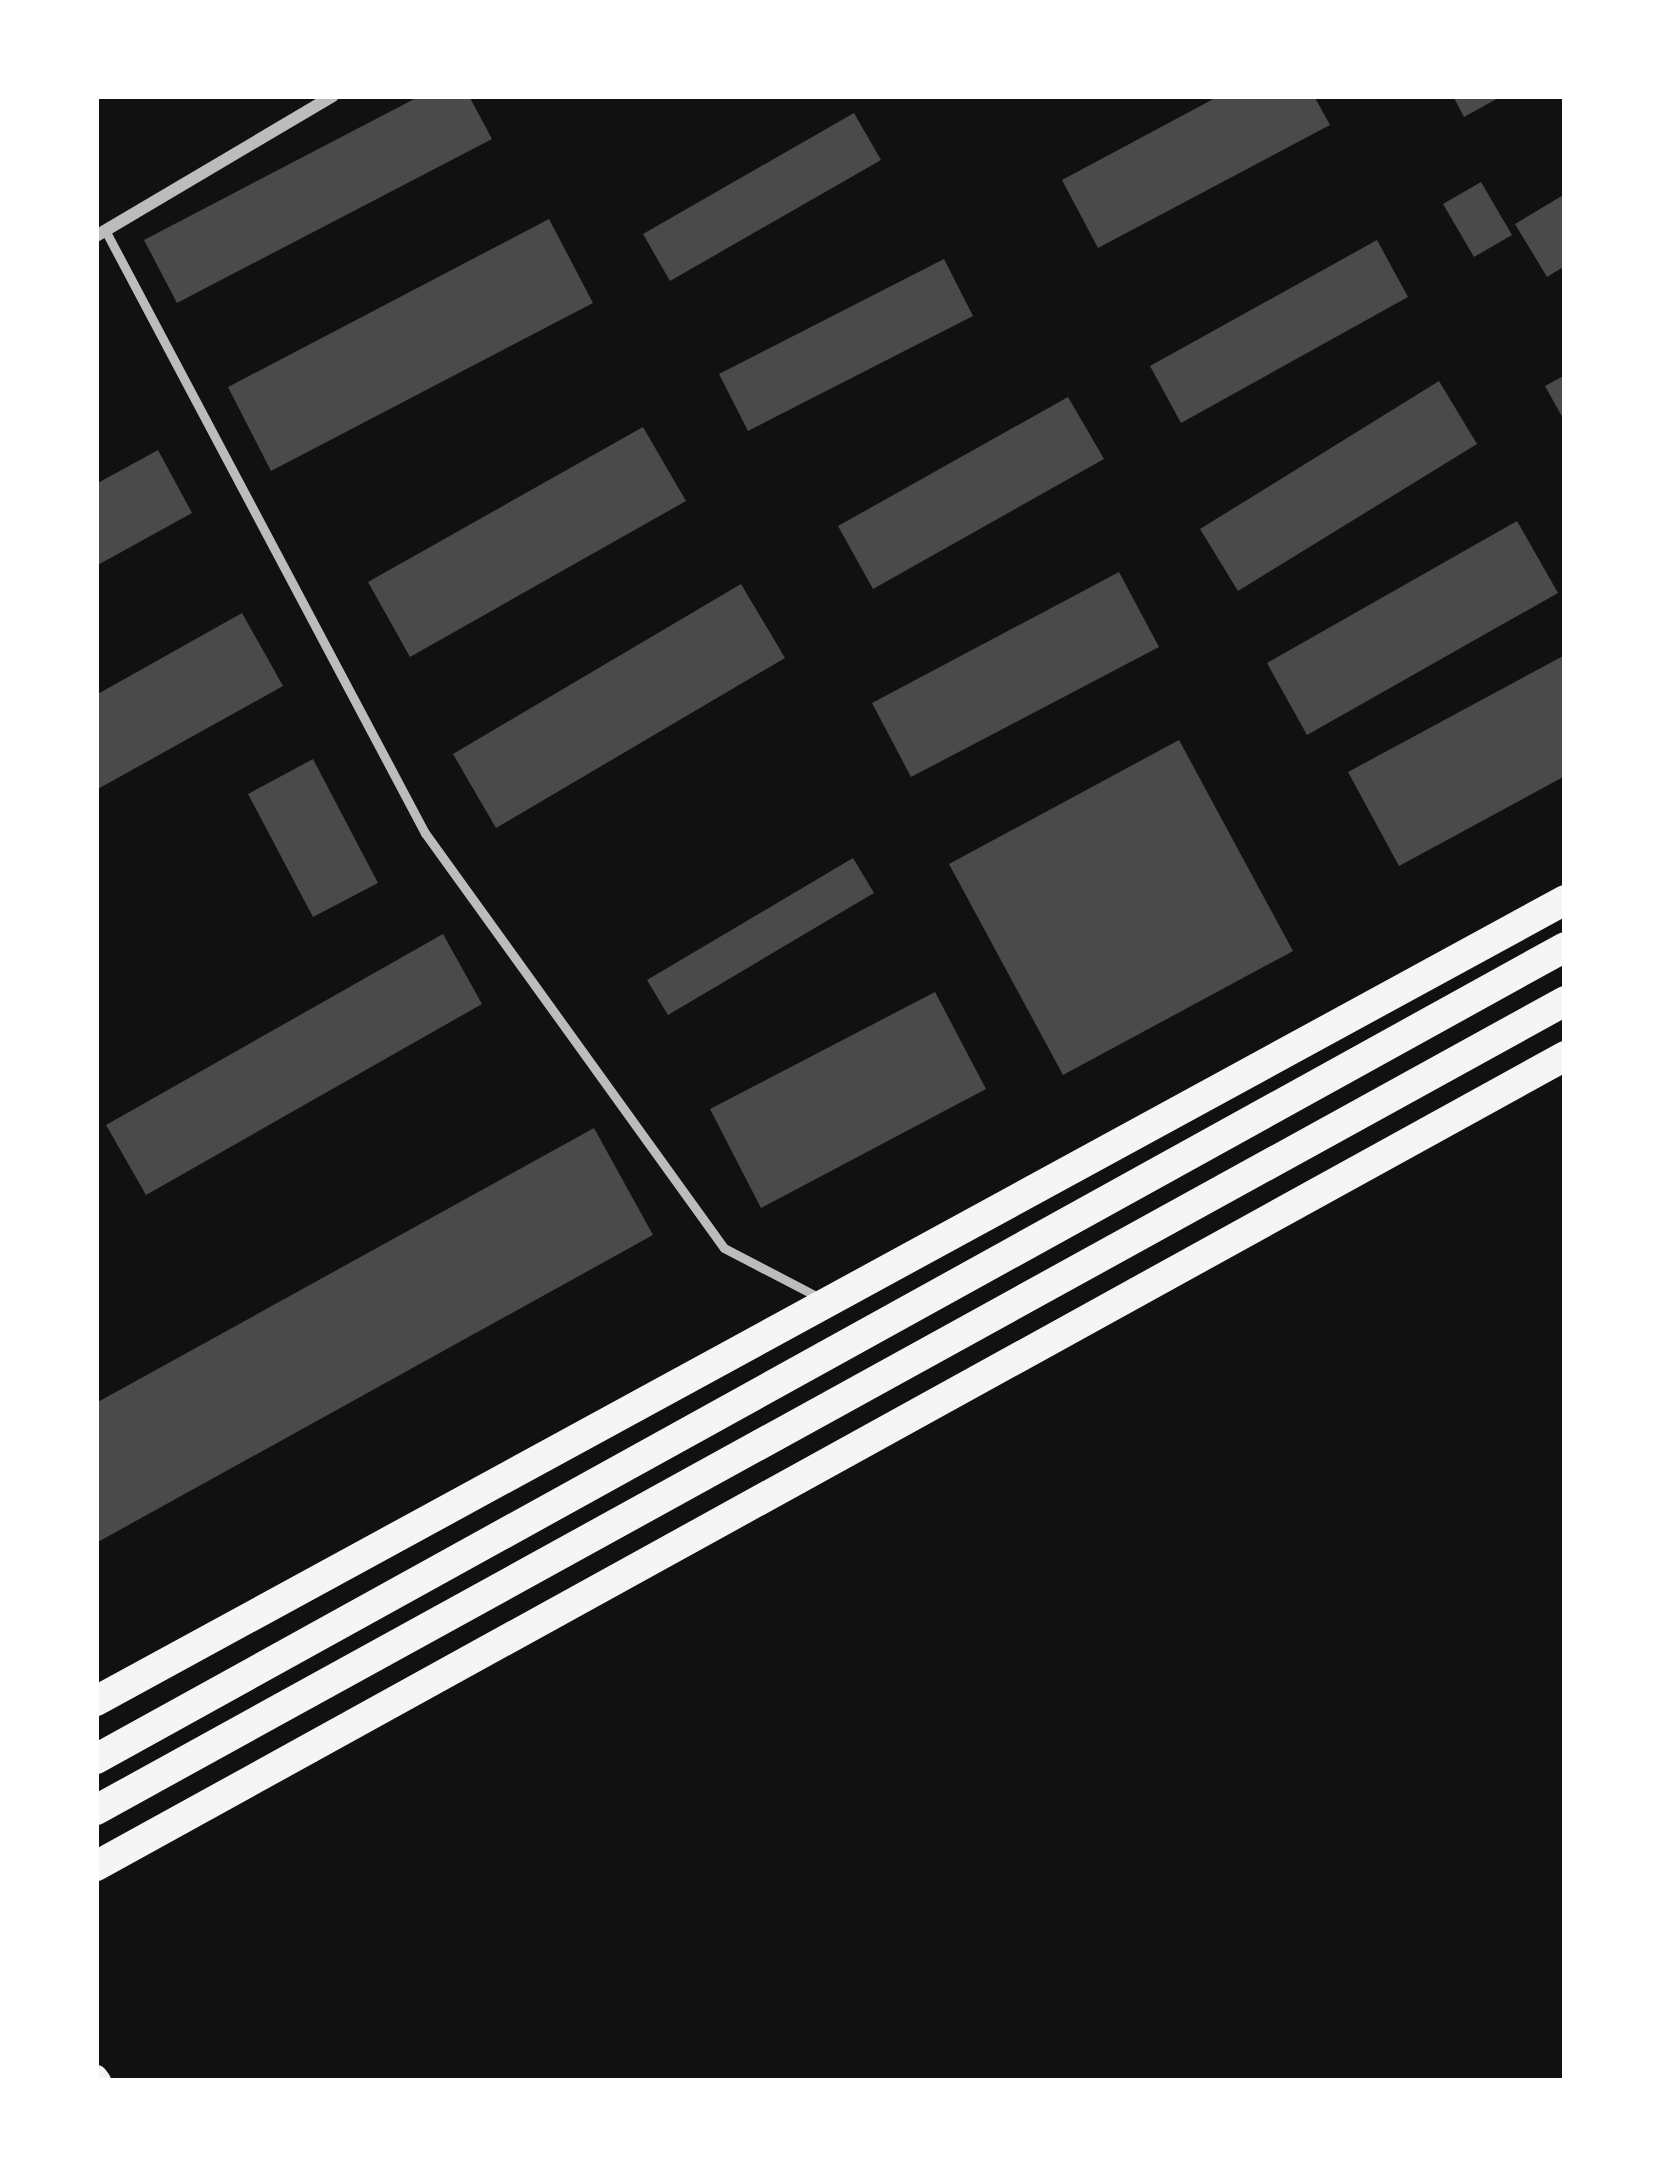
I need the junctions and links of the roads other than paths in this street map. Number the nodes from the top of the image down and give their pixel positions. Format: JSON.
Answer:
{"nodes":[{"id":1,"x":333,"y":96,"type":"edge"},
{"id":2,"x":100,"y":233,"type":"edge"},
{"id":3,"x":1565,"y":899,"type":"edge"},
{"id":4,"x":1565,"y":947,"type":"edge"},
{"id":5,"x":1565,"y":1001,"type":"edge"},
{"id":6,"x":1565,"y":1056,"type":"edge"},
{"id":7,"x":822,"y":1299,"type":"junction"},
{"id":8,"x":96,"y":1701,"type":"edge"},
{"id":9,"x":96,"y":1759,"type":"edge"},
{"id":10,"x":96,"y":1810,"type":"edge"},
{"id":11,"x":96,"y":1866,"type":"edge"}],
"edges":[{"from":1,"to":2,"type":"street"},
{"from":2,"to":7,"type":"lane"},
{"from":3,"to":7,"type":"main road"},
{"from":4,"to":9,"type":"main road"},
{"from":5,"to":10,"type":"main road"},
{"from":6,"to":11,"type":"main road"},
{"from":7,"to":8,"type":"main road"}]}
